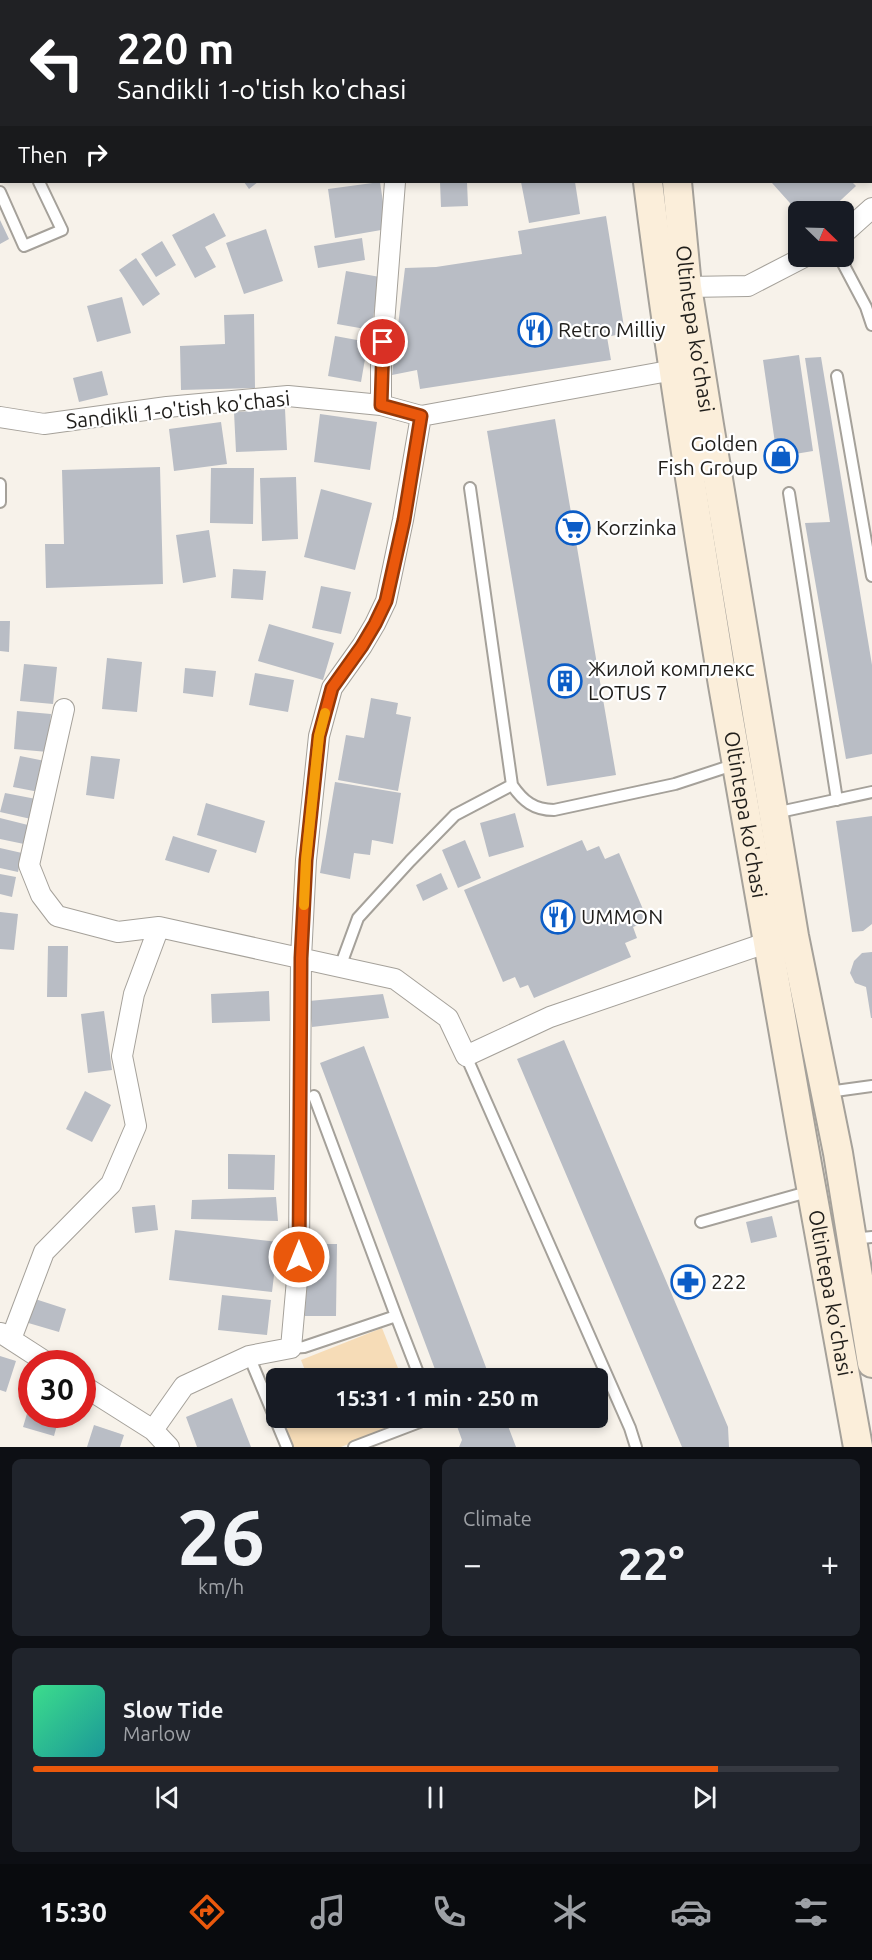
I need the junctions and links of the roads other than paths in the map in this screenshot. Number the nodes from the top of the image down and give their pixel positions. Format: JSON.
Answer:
{"nodes":[{"id":1,"x":39,"y":183,"type":"edge"},
{"id":2,"x":395,"y":183,"type":"edge"},
{"id":3,"x":648,"y":183,"type":"edge"},
{"id":4,"x":676,"y":183,"type":"edge"},
{"id":5,"x":0,"y":192,"type":"edge"},
{"id":6,"x":872,"y":208,"type":"edge"},
{"id":7,"x":854,"y":224,"type":"edge"},
{"id":8,"x":788,"y":265,"type":"edge"},
{"id":9,"x":845,"y":267,"type":"edge"},
{"id":10,"x":674,"y":287,"type":"junction"},
{"id":11,"x":872,"y":325,"type":"edge"},
{"id":12,"x":674,"y":370,"type":"junction"},
{"id":13,"x":837,"y":376,"type":"dead end"},
{"id":14,"x":381,"y":405,"type":"junction"},
{"id":15,"x":421,"y":416,"type":"junction"},
{"id":16,"x":0,"y":417,"type":"edge"},
{"id":17,"x":0,"y":484,"type":"edge"},
{"id":18,"x":470,"y":488,"type":"dead end"},
{"id":19,"x":789,"y":493,"type":"dead end"},
{"id":20,"x":0,"y":502,"type":"edge"},
{"id":21,"x":872,"y":576,"type":"edge"},
{"id":22,"x":64,"y":709,"type":"dead end"},
{"id":23,"x":736,"y":764,"type":"junction"},
{"id":24,"x":512,"y":785,"type":"junction"},
{"id":25,"x":872,"y":792,"type":"edge"},
{"id":26,"x":837,"y":800,"type":"junction"},
{"id":27,"x":760,"y":816,"type":"junction"},
{"id":28,"x":159,"y":927,"type":"junction"},
{"id":29,"x":794,"y":936,"type":"junction"},
{"id":30,"x":766,"y":942,"type":"junction"},
{"id":31,"x":301,"y":958,"type":"junction"},
{"id":32,"x":340,"y":967,"type":"junction"},
{"id":33,"x":466,"y":1056,"type":"junction"},
{"id":34,"x":872,"y":1086,"type":"edge"},
{"id":35,"x":827,"y":1092,"type":"junction"},
{"id":36,"x":314,"y":1096,"type":"dead end"},
{"id":37,"x":794,"y":1098,"type":"junction"},
{"id":38,"x":812,"y":1191,"type":"junction"},
{"id":39,"x":701,"y":1222,"type":"dead end"},
{"id":40,"x":862,"y":1238,"type":"edge"},
{"id":41,"x":396,"y":1316,"type":"junction"},
{"id":42,"x":6,"y":1335,"type":"edge"},
{"id":43,"x":291,"y":1348,"type":"junction"},
{"id":44,"x":29,"y":1350,"type":"edge"},
{"id":45,"x":249,"y":1356,"type":"junction"},
{"id":46,"x":872,"y":1363,"type":"edge"},
{"id":47,"x":416,"y":1368,"type":"edge"},
{"id":48,"x":96,"y":1394,"type":"edge"},
{"id":49,"x":404,"y":1428,"type":"edge"},
{"id":50,"x":153,"y":1430,"type":"junction"},
{"id":51,"x":169,"y":1447,"type":"edge"},
{"id":52,"x":286,"y":1447,"type":"edge"},
{"id":53,"x":354,"y":1447,"type":"edge"},
{"id":54,"x":636,"y":1447,"type":"edge"},
{"id":55,"x":858,"y":1447,"type":"edge"}],
"edges":[{"from":1,"to":5,"type":"lane"},
{"from":2,"to":14,"type":"street"},
{"from":3,"to":10,"type":"street","name":"Oltintepa ko'chasi"},
{"from":4,"to":10,"type":"street","name":"Oltintepa ko'chasi"},
{"from":6,"to":7,"type":"street"},
{"from":8,"to":10,"type":"street"},
{"from":9,"to":11,"type":"lane"},
{"from":10,"to":12,"type":"street","name":"Oltintepa ko'chasi"},
{"from":10,"to":27,"type":"street","name":"Oltintepa ko'chasi"},
{"from":12,"to":15,"type":"street","name":"Sandikli 1-o'tish ko'chasi"},
{"from":12,"to":23,"type":"street","name":"Oltintepa ko'chasi"},
{"from":13,"to":21,"type":"lane"},
{"from":14,"to":15,"type":"street","name":"Sandikli 1-o'tish ko'chasi"},
{"from":14,"to":16,"type":"street","name":"Sandikli 1-o'tish ko'chasi"},
{"from":15,"to":31,"type":"street"},
{"from":17,"to":20,"type":"lane"},
{"from":18,"to":24,"type":"lane"},
{"from":19,"to":26,"type":"lane"},
{"from":22,"to":28,"type":"street"},
{"from":23,"to":24,"type":"lane"},
{"from":23,"to":27,"type":"street","name":"Oltintepa ko'chasi"},
{"from":24,"to":32,"type":"lane"},
{"from":25,"to":26,"type":"lane"},
{"from":26,"to":27,"type":"lane"},
{"from":27,"to":29,"type":"street","name":"Oltintepa ko'chasi"},
{"from":27,"to":30,"type":"street","name":"Oltintepa ko'chasi"},
{"from":28,"to":31,"type":"street"},
{"from":28,"to":42,"type":"street"},
{"from":29,"to":30,"type":"street"},
{"from":29,"to":35,"type":"street","name":"Oltintepa ko'chasi"},
{"from":30,"to":33,"type":"street"},
{"from":30,"to":37,"type":"street","name":"Oltintepa ko'chasi"},
{"from":31,"to":32,"type":"street"},
{"from":31,"to":43,"type":"street"},
{"from":32,"to":33,"type":"street"},
{"from":33,"to":54,"type":"lane"},
{"from":34,"to":35,"type":"lane"},
{"from":35,"to":37,"type":"street"},
{"from":35,"to":40,"type":"street","name":"Oltintepa ko'chasi"},
{"from":36,"to":41,"type":"lane"},
{"from":37,"to":38,"type":"street","name":"Oltintepa ko'chasi"},
{"from":38,"to":39,"type":"lane"},
{"from":38,"to":55,"type":"street","name":"Oltintepa ko'chasi"},
{"from":40,"to":46,"type":"street","name":"Oltintepa ko'chasi"},
{"from":41,"to":43,"type":"lane"},
{"from":41,"to":47,"type":"lane"},
{"from":42,"to":44,"type":"street"},
{"from":43,"to":45,"type":"street"},
{"from":45,"to":50,"type":"street"},
{"from":45,"to":52,"type":"lane"},
{"from":48,"to":50,"type":"street"},
{"from":49,"to":53,"type":"lane"},
{"from":50,"to":51,"type":"street"}]}
